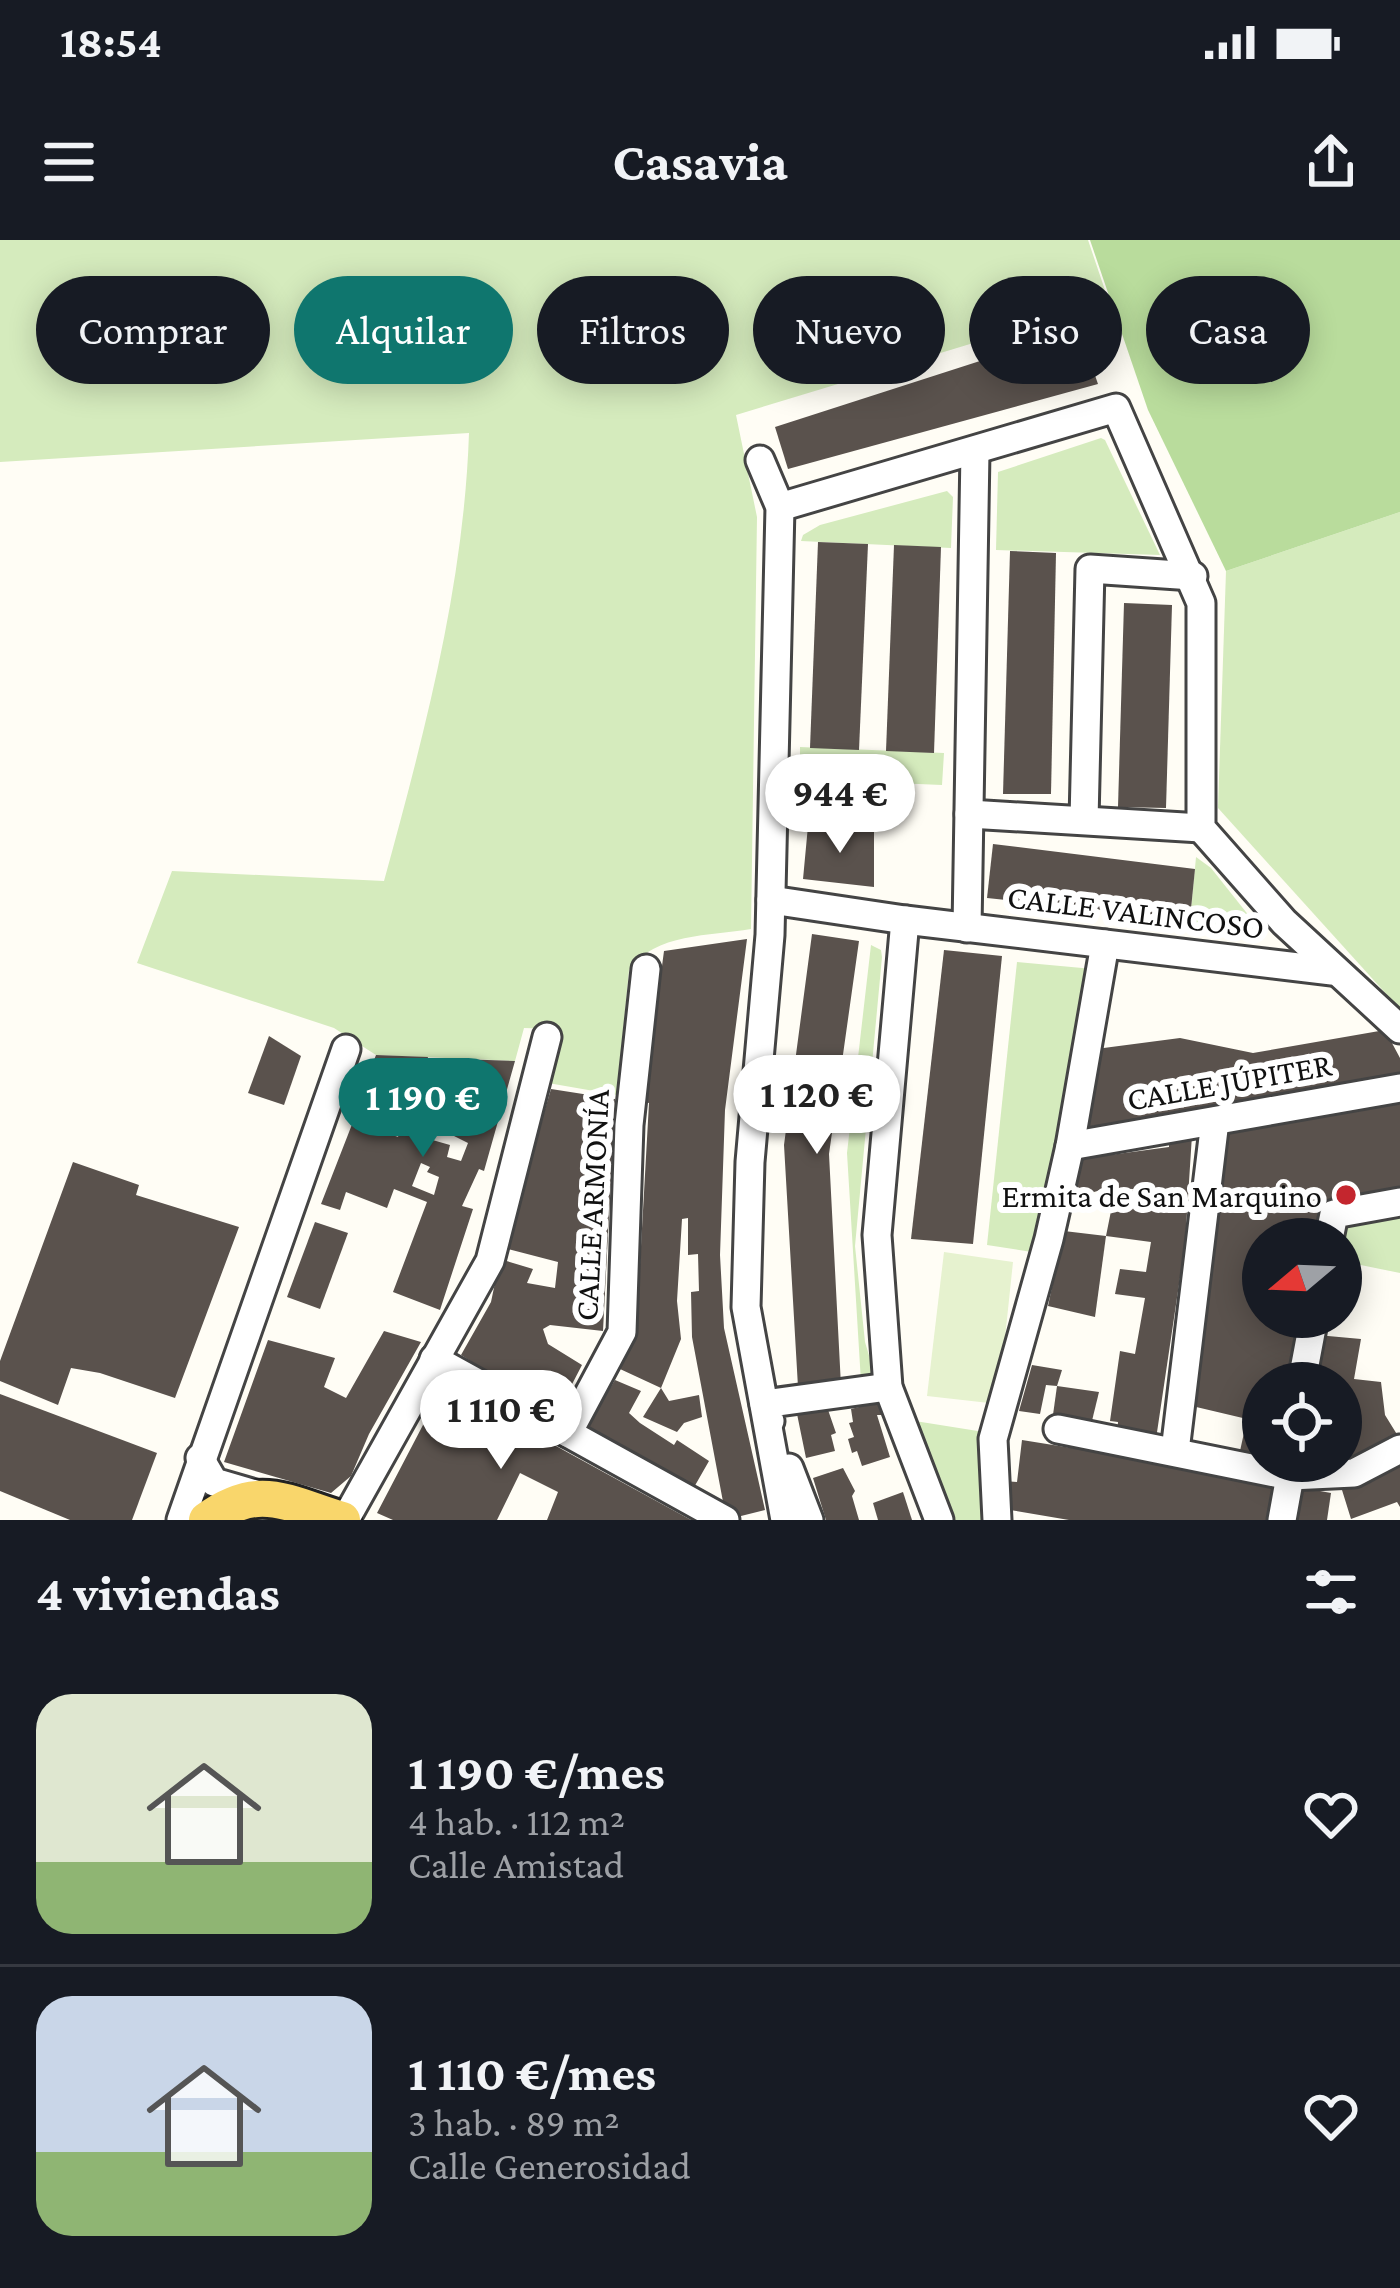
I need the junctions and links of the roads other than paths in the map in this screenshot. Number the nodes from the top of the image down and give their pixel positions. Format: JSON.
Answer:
{"nodes":[{"id":1,"x":975,"y":451,"type":"junction"},
{"id":2,"x":760,"y":460,"type":"dead end"},
{"id":3,"x":780,"y":507,"type":"junction"},
{"id":4,"x":1193,"y":576,"type":"junction"},
{"id":5,"x":969,"y":814,"type":"junction"},
{"id":6,"x":1084,"y":820,"type":"junction"},
{"id":7,"x":1202,"y":828,"type":"junction"},
{"id":8,"x":771,"y":900,"type":"junction"},
{"id":9,"x":905,"y":920,"type":"junction"},
{"id":10,"x":967,"y":928,"type":"junction"},
{"id":11,"x":1105,"y":944,"type":"junction"},
{"id":12,"x":646,"y":969,"type":"dead end"},
{"id":13,"x":1332,"y":971,"type":"junction"},
{"id":14,"x":1400,"y":1029,"type":"edge"},
{"id":15,"x":547,"y":1037,"type":"dead end"},
{"id":16,"x":346,"y":1049,"type":"dead end"},
{"id":17,"x":1400,"y":1088,"type":"edge"},
{"id":18,"x":1215,"y":1121,"type":"junction"},
{"id":19,"x":1070,"y":1145,"type":"junction"},
{"id":20,"x":1400,"y":1202,"type":"edge"},
{"id":21,"x":1333,"y":1218,"type":"edge"},
{"id":22,"x":434,"y":1359,"type":"junction"},
{"id":23,"x":888,"y":1387,"type":"junction"},
{"id":24,"x":764,"y":1404,"type":"junction"},
{"id":25,"x":1058,"y":1429,"type":"dead end"},
{"id":26,"x":568,"y":1433,"type":"junction"},
{"id":27,"x":1400,"y":1449,"type":"edge"},
{"id":28,"x":1175,"y":1451,"type":"junction"},
{"id":29,"x":200,"y":1459,"type":"junction"},
{"id":30,"x":1242,"y":1466,"type":"edge"},
{"id":31,"x":1362,"y":1469,"type":"edge"},
{"id":32,"x":1289,"y":1482,"type":"edge"},
{"id":33,"x":262,"y":1496,"type":"junction"},
{"id":34,"x":800,"y":1519,"type":"edge"},
{"id":35,"x":182,"y":1520,"type":"edge"},
{"id":36,"x":206,"y":1520,"type":"edge"},
{"id":37,"x":344,"y":1520,"type":"edge"},
{"id":38,"x":725,"y":1520,"type":"edge"},
{"id":39,"x":939,"y":1520,"type":"edge"},
{"id":40,"x":997,"y":1520,"type":"edge"},
{"id":41,"x":1282,"y":1520,"type":"edge"}],
"edges":[{"from":1,"to":3,"type":"street"},
{"from":1,"to":4,"type":"street"},
{"from":1,"to":5,"type":"street"},
{"from":2,"to":3,"type":"street"},
{"from":3,"to":8,"type":"street"},
{"from":4,"to":6,"type":"street"},
{"from":4,"to":7,"type":"street"},
{"from":5,"to":6,"type":"street"},
{"from":5,"to":10,"type":"street"},
{"from":6,"to":7,"type":"street"},
{"from":7,"to":13,"type":"street"},
{"from":8,"to":9,"type":"street","name":"CALLE VALINCOSO"},
{"from":8,"to":24,"type":"street"},
{"from":9,"to":10,"type":"street","name":"CALLE VALINCOSO"},
{"from":9,"to":23,"type":"street"},
{"from":10,"to":11,"type":"street","name":"CALLE VALINCOSO"},
{"from":11,"to":13,"type":"street","name":"CALLE VALINCOSO"},
{"from":11,"to":19,"type":"street"},
{"from":12,"to":26,"type":"street","name":"CALLE ARMONÍA"},
{"from":13,"to":14,"type":"street"},
{"from":15,"to":22,"type":"street"},
{"from":16,"to":29,"type":"street"},
{"from":17,"to":18,"type":"street","name":"CALLE JÚPITER"},
{"from":18,"to":19,"type":"street","name":"CALLE JÚPITER"},
{"from":18,"to":28,"type":"street"},
{"from":19,"to":40,"type":"street"},
{"from":20,"to":21,"type":"street"},
{"from":22,"to":26,"type":"street"},
{"from":22,"to":37,"type":"street"},
{"from":23,"to":24,"type":"street"},
{"from":23,"to":39,"type":"street"},
{"from":24,"to":34,"type":"street"},
{"from":25,"to":28,"type":"street"},
{"from":26,"to":38,"type":"street"},
{"from":27,"to":31,"type":"street"},
{"from":28,"to":30,"type":"street"},
{"from":29,"to":33,"type":"street"},
{"from":29,"to":35,"type":"street"},
{"from":32,"to":41,"type":"street"},
{"from":33,"to":36,"type":"main road"},
{"from":33,"to":37,"type":"main road"}]}
